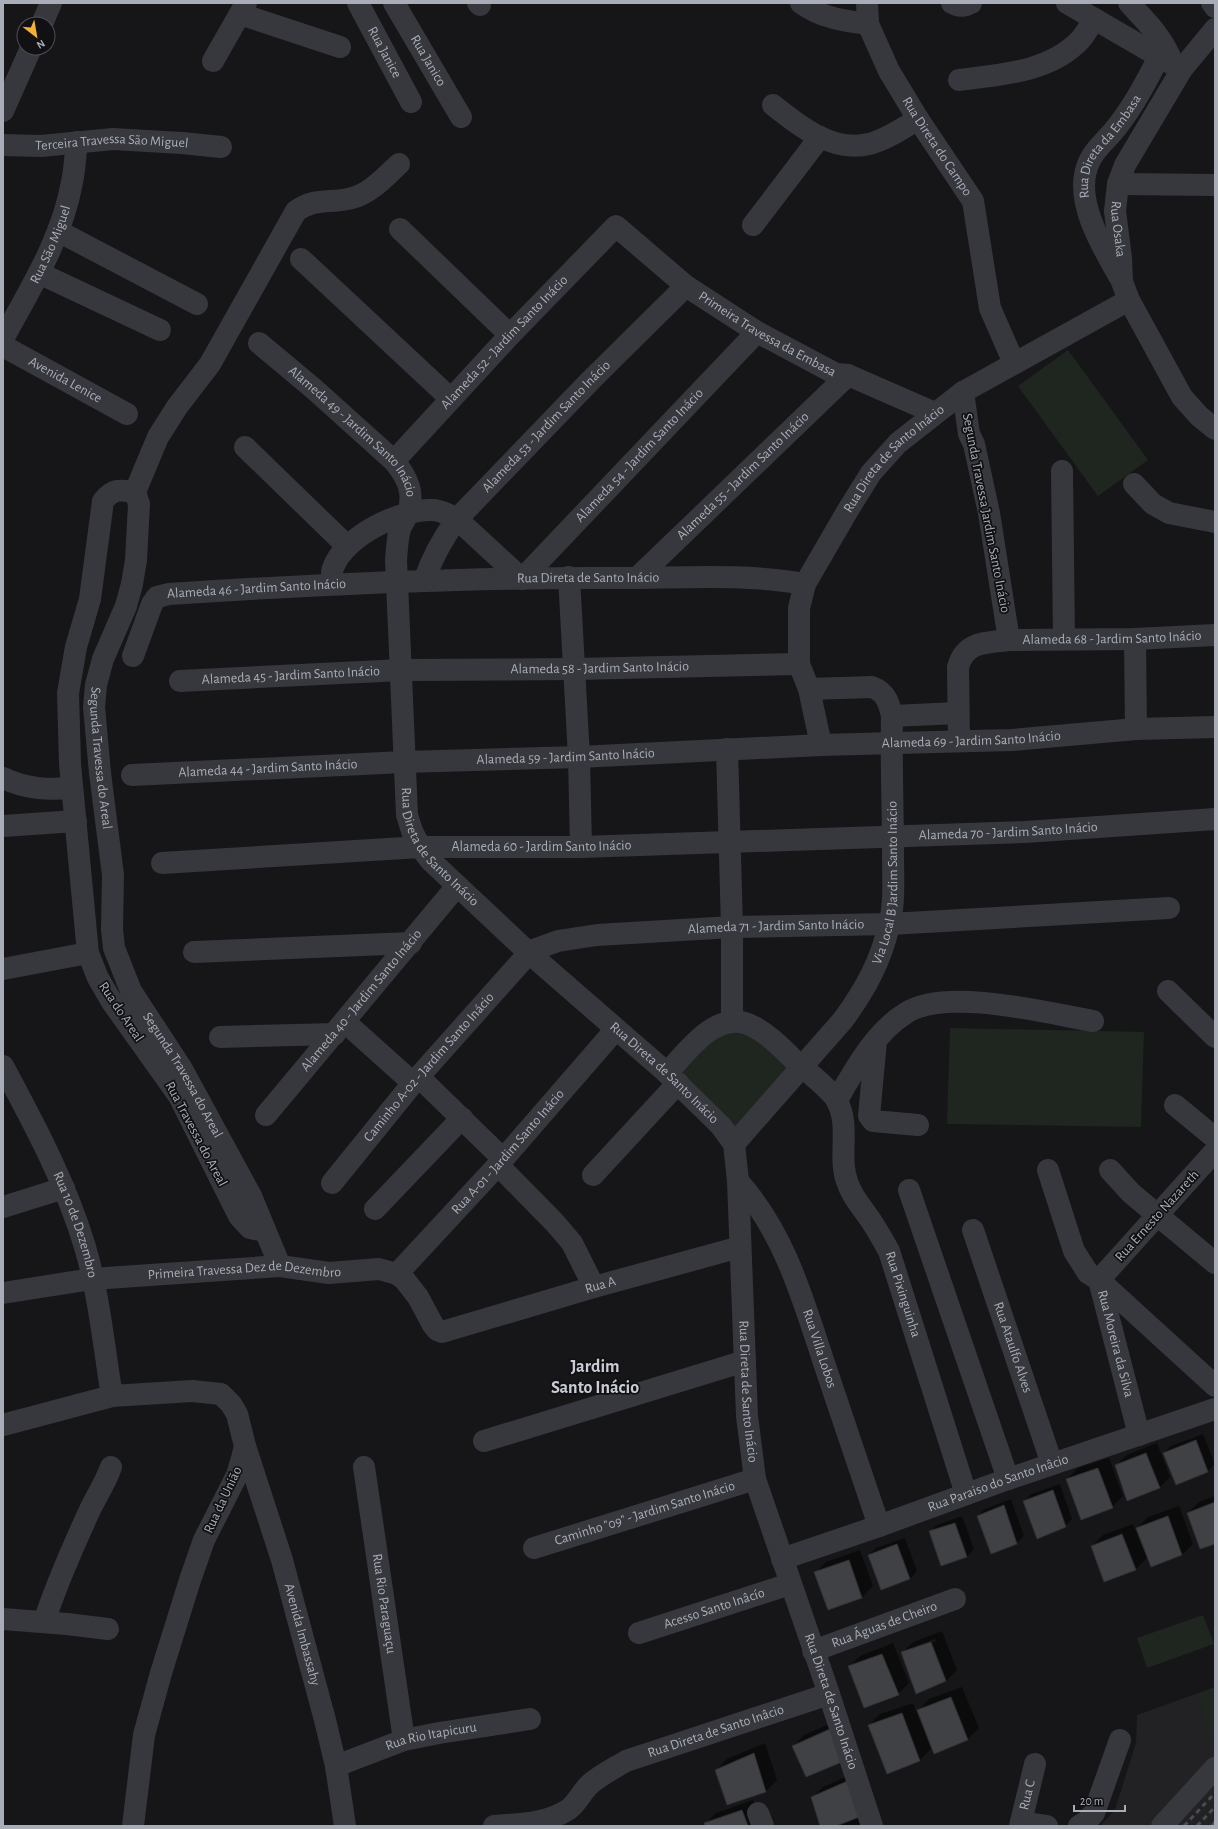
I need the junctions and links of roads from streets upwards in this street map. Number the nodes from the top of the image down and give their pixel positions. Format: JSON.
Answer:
{"nodes":[{"id":1,"x":51,"y":3,"type":"edge"},
{"id":2,"x":358,"y":3,"type":"edge"},
{"id":3,"x":394,"y":3,"type":"edge"},
{"id":4,"x":802,"y":3,"type":"edge"},
{"id":5,"x":867,"y":3,"type":"edge"},
{"id":6,"x":952,"y":3,"type":"edge"},
{"id":7,"x":971,"y":3,"type":"edge"},
{"id":8,"x":1067,"y":3,"type":"edge"},
{"id":9,"x":1129,"y":3,"type":"edge"},
{"id":10,"x":1212,"y":3,"type":"edge"},
{"id":11,"x":1215,"y":7,"type":"edge"},
{"id":12,"x":243,"y":8,"type":"edge"},
{"id":13,"x":45,"y":16,"type":"edge"},
{"id":14,"x":1095,"y":19,"type":"junction"},
{"id":15,"x":868,"y":24,"type":"junction"},
{"id":16,"x":1215,"y":28,"type":"edge"},
{"id":17,"x":340,"y":47,"type":"dead end"},
{"id":18,"x":27,"y":56,"type":"edge"},
{"id":19,"x":213,"y":61,"type":"dead end"},
{"id":20,"x":1171,"y":64,"type":"junction"},
{"id":21,"x":959,"y":80,"type":"dead end"},
{"id":22,"x":411,"y":102,"type":"dead end"},
{"id":23,"x":773,"y":105,"type":"dead end"},
{"id":24,"x":3,"y":111,"type":"edge"},
{"id":25,"x":461,"y":117,"type":"dead end"},
{"id":26,"x":918,"y":119,"type":"junction"},
{"id":27,"x":820,"y":138,"type":"junction"},
{"id":28,"x":76,"y":142,"type":"junction"},
{"id":29,"x":3,"y":145,"type":"edge"},
{"id":30,"x":221,"y":147,"type":"dead end"},
{"id":31,"x":399,"y":164,"type":"dead end"},
{"id":32,"x":1118,"y":184,"type":"junction"},
{"id":33,"x":1215,"y":185,"type":"edge"},
{"id":34,"x":616,"y":226,"type":"joint"},
{"id":35,"x":753,"y":226,"type":"dead end"},
{"id":36,"x":400,"y":229,"type":"dead end"},
{"id":37,"x":58,"y":231,"type":"junction"},
{"id":38,"x":301,"y":260,"type":"dead end"},
{"id":39,"x":39,"y":273,"type":"junction"},
{"id":40,"x":686,"y":286,"type":"junction"},
{"id":41,"x":1125,"y":291,"type":"junction"},
{"id":42,"x":197,"y":304,"type":"dead end"},
{"id":43,"x":160,"y":330,"type":"dead end"},
{"id":44,"x":758,"y":332,"type":"junction"},
{"id":45,"x":510,"y":334,"type":"junction"},
{"id":46,"x":3,"y":339,"type":"edge"},
{"id":47,"x":259,"y":343,"type":"dead end"},
{"id":48,"x":3,"y":346,"type":"edge"},
{"id":49,"x":1014,"y":363,"type":"junction"},
{"id":50,"x":848,"y":375,"type":"junction"},
{"id":51,"x":963,"y":392,"type":"junction"},
{"id":52,"x":451,"y":399,"type":"junction"},
{"id":53,"x":935,"y":413,"type":"junction"},
{"id":54,"x":127,"y":414,"type":"dead end"},
{"id":55,"x":1215,"y":429,"type":"edge"},
{"id":56,"x":245,"y":447,"type":"dead end"},
{"id":57,"x":394,"y":461,"type":"junction"},
{"id":58,"x":1062,"y":471,"type":"dead end"},
{"id":59,"x":1134,"y":484,"type":"dead end"},
{"id":60,"x":135,"y":492,"type":"junction"},
{"id":61,"x":408,"y":514,"type":"junction"},
{"id":62,"x":457,"y":519,"type":"junction"},
{"id":63,"x":1215,"y":522,"type":"edge"},
{"id":64,"x":347,"y":546,"type":"junction"},
{"id":65,"x":570,"y":577,"type":"junction"},
{"id":66,"x":637,"y":578,"type":"junction"},
{"id":67,"x":522,"y":579,"type":"junction"},
{"id":68,"x":424,"y":581,"type":"junction"},
{"id":69,"x":397,"y":582,"type":"junction"},
{"id":70,"x":332,"y":584,"type":"junction"},
{"id":71,"x":805,"y":584,"type":"junction"},
{"id":72,"x":1215,"y":635,"type":"edge"},
{"id":73,"x":1064,"y":639,"type":"junction"},
{"id":74,"x":1134,"y":639,"type":"junction"},
{"id":75,"x":1009,"y":640,"type":"junction"},
{"id":76,"x":133,"y":656,"type":"dead end"},
{"id":77,"x":799,"y":664,"type":"junction"},
{"id":78,"x":575,"y":669,"type":"junction"},
{"id":79,"x":402,"y":670,"type":"junction"},
{"id":80,"x":180,"y":681,"type":"dead end"},
{"id":81,"x":809,"y":689,"type":"junction"},
{"id":82,"x":958,"y":713,"type":"junction"},
{"id":83,"x":892,"y":716,"type":"junction"},
{"id":84,"x":1215,"y":727,"type":"edge"},
{"id":85,"x":1136,"y":729,"type":"junction"},
{"id":86,"x":959,"y":741,"type":"junction"},
{"id":87,"x":891,"y":743,"type":"junction"},
{"id":88,"x":821,"y":745,"type":"junction"},
{"id":89,"x":727,"y":749,"type":"junction"},
{"id":90,"x":579,"y":757,"type":"junction"},
{"id":91,"x":404,"y":762,"type":"junction"},
{"id":92,"x":132,"y":775,"type":"dead end"},
{"id":93,"x":3,"y":778,"type":"edge"},
{"id":94,"x":72,"y":788,"type":"junction"},
{"id":95,"x":1215,"y":819,"type":"edge"},
{"id":96,"x":76,"y":821,"type":"junction"},
{"id":97,"x":3,"y":826,"type":"edge"},
{"id":98,"x":893,"y":836,"type":"junction"},
{"id":99,"x":729,"y":841,"type":"junction"},
{"id":100,"x":420,"y":847,"type":"junction"},
{"id":101,"x":581,"y":847,"type":"junction"},
{"id":102,"x":162,"y":863,"type":"dead end"},
{"id":103,"x":457,"y":886,"type":"junction"},
{"id":104,"x":1169,"y":908,"type":"dead end"},
{"id":105,"x":890,"y":924,"type":"junction"},
{"id":106,"x":732,"y":927,"type":"junction"},
{"id":107,"x":411,"y":943,"type":"junction"},
{"id":108,"x":194,"y":952,"type":"dead end"},
{"id":109,"x":88,"y":953,"type":"junction"},
{"id":110,"x":529,"y":954,"type":"junction"},
{"id":111,"x":3,"y":969,"type":"edge"},
{"id":112,"x":1168,"y":990,"type":"dead end"},
{"id":113,"x":732,"y":1021,"type":"junction"},
{"id":114,"x":1093,"y":1021,"type":"dead end"},
{"id":115,"x":340,"y":1028,"type":"junction"},
{"id":116,"x":616,"y":1029,"type":"junction"},
{"id":117,"x":220,"y":1037,"type":"dead end"},
{"id":118,"x":1215,"y":1037,"type":"edge"},
{"id":119,"x":876,"y":1040,"type":"junction"},
{"id":120,"x":145,"y":1048,"type":"joint"},
{"id":121,"x":3,"y":1066,"type":"edge"},
{"id":122,"x":802,"y":1066,"type":"junction"},
{"id":123,"x":673,"y":1078,"type":"junction"},
{"id":124,"x":416,"y":1080,"type":"junction"},
{"id":125,"x":837,"y":1100,"type":"junction"},
{"id":126,"x":1175,"y":1105,"type":"dead end"},
{"id":127,"x":266,"y":1115,"type":"dead end"},
{"id":128,"x":462,"y":1118,"type":"junction"},
{"id":129,"x":918,"y":1125,"type":"dead end"},
{"id":130,"x":1215,"y":1138,"type":"edge"},
{"id":131,"x":734,"y":1144,"type":"junction"},
{"id":132,"x":1215,"y":1151,"type":"edge"},
{"id":133,"x":500,"y":1162,"type":"junction"},
{"id":134,"x":1048,"y":1170,"type":"dead end"},
{"id":135,"x":1110,"y":1170,"type":"dead end"},
{"id":136,"x":593,"y":1175,"type":"dead end"},
{"id":137,"x":738,"y":1181,"type":"junction"},
{"id":138,"x":332,"y":1183,"type":"dead end"},
{"id":139,"x":64,"y":1188,"type":"junction"},
{"id":140,"x":909,"y":1190,"type":"dead end"},
{"id":141,"x":3,"y":1207,"type":"edge"},
{"id":142,"x":375,"y":1209,"type":"dead end"},
{"id":143,"x":1158,"y":1215,"type":"junction"},
{"id":144,"x":974,"y":1230,"type":"dead end"},
{"id":145,"x":265,"y":1231,"type":"junction"},
{"id":146,"x":740,"y":1247,"type":"junction"},
{"id":147,"x":1215,"y":1263,"type":"edge"},
{"id":148,"x":280,"y":1266,"type":"junction"},
{"id":149,"x":397,"y":1274,"type":"junction"},
{"id":150,"x":92,"y":1279,"type":"junction"},
{"id":151,"x":1099,"y":1280,"type":"junction"},
{"id":152,"x":594,"y":1287,"type":"junction"},
{"id":153,"x":3,"y":1293,"type":"edge"},
{"id":154,"x":745,"y":1361,"type":"junction"},
{"id":155,"x":1215,"y":1386,"type":"edge"},
{"id":156,"x":112,"y":1396,"type":"junction"},
{"id":157,"x":1215,"y":1409,"type":"edge"},
{"id":158,"x":3,"y":1425,"type":"edge"},
{"id":159,"x":1140,"y":1435,"type":"junction"},
{"id":160,"x":484,"y":1441,"type":"dead end"},
{"id":161,"x":245,"y":1446,"type":"junction"},
{"id":162,"x":1052,"y":1464,"type":"junction"},
{"id":163,"x":111,"y":1467,"type":"dead end"},
{"id":164,"x":364,"y":1467,"type":"dead end"},
{"id":165,"x":755,"y":1479,"type":"junction"},
{"id":166,"x":1008,"y":1479,"type":"junction"},
{"id":167,"x":966,"y":1494,"type":"junction"},
{"id":168,"x":879,"y":1526,"type":"junction"},
{"id":169,"x":534,"y":1548,"type":"dead end"},
{"id":170,"x":782,"y":1559,"type":"junction"},
{"id":171,"x":790,"y":1584,"type":"junction"},
{"id":172,"x":955,"y":1599,"type":"dead end"},
{"id":173,"x":3,"y":1619,"type":"edge"},
{"id":174,"x":44,"y":1622,"type":"junction"},
{"id":175,"x":108,"y":1630,"type":"dead end"},
{"id":176,"x":639,"y":1633,"type":"dead end"},
{"id":177,"x":813,"y":1650,"type":"junction"},
{"id":178,"x":829,"y":1694,"type":"junction"},
{"id":179,"x":530,"y":1719,"type":"dead end"},
{"id":180,"x":404,"y":1740,"type":"junction"},
{"id":181,"x":1120,"y":1740,"type":"dead end"},
{"id":182,"x":1035,"y":1764,"type":"dead end"},
{"id":183,"x":336,"y":1766,"type":"junction"},
{"id":184,"x":1215,"y":1768,"type":"edge"},
{"id":185,"x":1020,"y":1824,"type":"edge"},
{"id":186,"x":133,"y":1826,"type":"edge"},
{"id":187,"x":345,"y":1826,"type":"edge"},
{"id":188,"x":505,"y":1826,"type":"edge"},
{"id":189,"x":872,"y":1826,"type":"edge"},
{"id":190,"x":1048,"y":1826,"type":"edge"},
{"id":191,"x":1079,"y":1826,"type":"edge"},
{"id":192,"x":1162,"y":1826,"type":"edge"}],
"edges":[{"from":1,"to":13,"type":"street"},
{"from":2,"to":22,"type":"street","name":"Rua Janice"},
{"from":3,"to":25,"type":"street","name":"Rua Janico"},
{"from":4,"to":15,"type":"street"},
{"from":5,"to":15,"type":"street","name":"Rua Direta do Campo"},
{"from":6,"to":7,"type":"street"},
{"from":8,"to":14,"type":"street"},
{"from":9,"to":20,"type":"street"},
{"from":10,"to":11,"type":"street"},
{"from":12,"to":17,"type":"street"},
{"from":12,"to":19,"type":"street"},
{"from":14,"to":20,"type":"street"},
{"from":14,"to":21,"type":"street"},
{"from":15,"to":26,"type":"street","name":"Rua Direta do Campo"},
{"from":16,"to":20,"type":"street","name":"Rua Osaka"},
{"from":18,"to":24,"type":"street"},
{"from":20,"to":32,"type":"street","name":"Rua Osaka"},
{"from":20,"to":41,"type":"street","name":"Rua Direta da Embasa"},
{"from":23,"to":27,"type":"street"},
{"from":26,"to":27,"type":"street"},
{"from":26,"to":49,"type":"street","name":"Rua Direta do Campo"},
{"from":27,"to":35,"type":"street"},
{"from":28,"to":29,"type":"street","name":"Terceira Travessa São Miguel"},
{"from":28,"to":30,"type":"street","name":"Terceira Travessa São Miguel"},
{"from":28,"to":37,"type":"street","name":"Rua São Miguel"},
{"from":31,"to":60,"type":"street"},
{"from":32,"to":33,"type":"street"},
{"from":32,"to":41,"type":"street","name":"Rua Osaka"},
{"from":34,"to":40,"type":"street","name":"Primeira Travessa da Embasa"},
{"from":34,"to":45,"type":"street","name":"Alameda 52 - Jardim Santo Inácio"},
{"from":36,"to":45,"type":"street"},
{"from":37,"to":39,"type":"street","name":"Rua São Miguel"},
{"from":37,"to":42,"type":"street"},
{"from":38,"to":52,"type":"street"},
{"from":39,"to":43,"type":"street"},
{"from":39,"to":46,"type":"street","name":"Rua São Miguel"},
{"from":40,"to":44,"type":"street","name":"Primeira Travessa da Embasa"},
{"from":40,"to":62,"type":"street","name":"Alameda 53 - Jardim Santo Inácio"},
{"from":41,"to":49,"type":"street","name":"Rua Direta de Santo Inácio"},
{"from":41,"to":55,"type":"street","name":"Rua Osaka"},
{"from":44,"to":50,"type":"street","name":"Primeira Travessa da Embasa"},
{"from":44,"to":67,"type":"street","name":"Alameda 54 - Jardim Santo Inácio"},
{"from":45,"to":52,"type":"street","name":"Alameda 52 - Jardim Santo Inácio"},
{"from":47,"to":57,"type":"street","name":"Alameda 49 - Jardim Santo Inácio"},
{"from":48,"to":54,"type":"street","name":"Avenida Lenice"},
{"from":49,"to":51,"type":"street","name":"Rua Direta de Santo Inácio"},
{"from":50,"to":53,"type":"street","name":"Primeira Travessa da Embasa"},
{"from":50,"to":66,"type":"street","name":"Alameda 55 - Jardim Santo Inácio"},
{"from":51,"to":53,"type":"street","name":"Rua Direta de Santo Inácio"},
{"from":51,"to":75,"type":"street","name":"Segunda Travessa Jardim Santo Inácio"},
{"from":52,"to":57,"type":"street","name":"Alameda 52 - Jardim Santo Inácio"},
{"from":53,"to":71,"type":"street","name":"Rua Direta de Santo Inácio"},
{"from":56,"to":64,"type":"street"},
{"from":57,"to":61,"type":"street","name":"Alameda 49 - Jardim Santo Inácio"},
{"from":58,"to":73,"type":"street"},
{"from":59,"to":63,"type":"street"},
{"from":60,"to":94,"type":"street","name":"Segunda Travessa do Areal"},
{"from":60,"to":145,"type":"street","name":"Segunda Travessa do Areal"},
{"from":61,"to":62,"type":"street"},
{"from":61,"to":64,"type":"street"},
{"from":61,"to":69,"type":"street","name":"Alameda 49 - Jardim Santo Inácio"},
{"from":62,"to":67,"type":"street"},
{"from":62,"to":68,"type":"street","name":"Alameda 53 - Jardim Santo Inácio"},
{"from":64,"to":70,"type":"street"},
{"from":65,"to":66,"type":"street","name":"Rua Direta de Santo Inácio"},
{"from":65,"to":67,"type":"street","name":"Rua Direta de Santo Inácio"},
{"from":65,"to":78,"type":"street"},
{"from":66,"to":71,"type":"street","name":"Rua Direta de Santo Inácio"},
{"from":67,"to":68,"type":"street","name":"Rua Direta de Santo Inácio"},
{"from":68,"to":69,"type":"street","name":"Rua Direta de Santo Inácio"},
{"from":69,"to":70,"type":"street","name":"Alameda 46 - Jardim Santo Inácio"},
{"from":69,"to":79,"type":"street","name":"Rua Direta de Santo Inácio"},
{"from":70,"to":76,"type":"street","name":"Alameda 46 - Jardim Santo Inácio"},
{"from":71,"to":77,"type":"street"},
{"from":72,"to":74,"type":"street","name":"Alameda 68 - Jardim Santo Inácio"},
{"from":73,"to":74,"type":"street","name":"Alameda 68 - Jardim Santo Inácio"},
{"from":73,"to":75,"type":"street","name":"Alameda 68 - Jardim Santo Inácio"},
{"from":74,"to":85,"type":"street"},
{"from":75,"to":82,"type":"street"},
{"from":77,"to":78,"type":"street","name":"Alameda 58 - Jardim Santo Inácio"},
{"from":77,"to":81,"type":"street"},
{"from":78,"to":79,"type":"street","name":"Alameda 58 - Jardim Santo Inácio"},
{"from":78,"to":90,"type":"street"},
{"from":79,"to":80,"type":"street","name":"Alameda 45 - Jardim Santo Inácio"},
{"from":79,"to":91,"type":"street","name":"Rua Direta de Santo Inácio"},
{"from":81,"to":83,"type":"street","name":"Via Local B Jardim Santo Inácio"},
{"from":81,"to":88,"type":"street"},
{"from":82,"to":83,"type":"street"},
{"from":82,"to":86,"type":"street"},
{"from":83,"to":87,"type":"street","name":"Via Local B Jardim Santo Inácio"},
{"from":84,"to":85,"type":"street","name":"Alameda 69 - Jardim Santo Inácio"},
{"from":85,"to":86,"type":"street","name":"Alameda 69 - Jardim Santo Inácio"},
{"from":86,"to":87,"type":"street","name":"Alameda 69 - Jardim Santo Inácio"},
{"from":87,"to":88,"type":"street","name":"Alameda 69 - Jardim Santo Inácio"},
{"from":87,"to":98,"type":"street","name":"Via Local B Jardim Santo Inácio"},
{"from":88,"to":89,"type":"street","name":"Alameda 69 - Jardim Santo Inácio"},
{"from":89,"to":90,"type":"street","name":"Alameda 59 - Jardim Santo Inácio"},
{"from":89,"to":99,"type":"street"},
{"from":90,"to":91,"type":"street","name":"Alameda 59 - Jardim Santo Inácio"},
{"from":90,"to":101,"type":"street"},
{"from":91,"to":92,"type":"street","name":"Alameda 44 - Jardim Santo Inácio"},
{"from":91,"to":100,"type":"street","name":"Rua Direta de Santo Inácio"},
{"from":93,"to":94,"type":"street"},
{"from":94,"to":96,"type":"street","name":"Segunda Travessa do Areal"},
{"from":95,"to":98,"type":"street","name":"Alameda 70 - Jardim Santo Inácio"},
{"from":96,"to":97,"type":"street"},
{"from":96,"to":109,"type":"street","name":"Segunda Travessa do Areal"},
{"from":98,"to":99,"type":"street","name":"Alameda 70 - Jardim Santo Inácio"},
{"from":98,"to":105,"type":"street","name":"Via Local B Jardim Santo Inácio"},
{"from":99,"to":101,"type":"street","name":"Alameda 60 - Jardim Santo Inácio"},
{"from":99,"to":106,"type":"street"},
{"from":100,"to":101,"type":"street","name":"Alameda 60 - Jardim Santo Inácio"},
{"from":100,"to":102,"type":"street","name":"Alameda 60 - Jardim Santo Inácio"},
{"from":100,"to":103,"type":"street","name":"Rua Direta de Santo Inácio"},
{"from":103,"to":107,"type":"street","name":"Alameda 40 - Jardim Santo Inácio"},
{"from":103,"to":110,"type":"street","name":"Rua Direta de Santo Inácio"},
{"from":104,"to":105,"type":"street","name":"Alameda 71 - Jardim Santo Inácio"},
{"from":105,"to":106,"type":"street","name":"Alameda 71 - Jardim Santo Inácio"},
{"from":105,"to":122,"type":"street","name":"Via Local B Jardim Santo Inácio"},
{"from":106,"to":110,"type":"street","name":"Alameda 71 - Jardim Santo Inácio"},
{"from":106,"to":113,"type":"street"},
{"from":107,"to":108,"type":"street"},
{"from":107,"to":115,"type":"street","name":"Alameda 40 - Jardim Santo Inácio"},
{"from":109,"to":111,"type":"street"},
{"from":109,"to":120,"type":"street","name":"Rua do Areal"},
{"from":110,"to":116,"type":"street","name":"Rua Direta de Santo Inácio"},
{"from":110,"to":124,"type":"street","name":"Caminho A-02 - Jardim Santo Inácio"},
{"from":112,"to":118,"type":"street"},
{"from":113,"to":122,"type":"street","name":"Rua Pixinguinha"},
{"from":113,"to":123,"type":"street"},
{"from":114,"to":119,"type":"street"},
{"from":115,"to":117,"type":"street"},
{"from":115,"to":124,"type":"street"},
{"from":115,"to":127,"type":"street","name":"Alameda 40 - Jardim Santo Inácio"},
{"from":116,"to":123,"type":"street","name":"Rua Direta de Santo Inácio"},
{"from":116,"to":133,"type":"street","name":"Rua A-01 - Jardim Santo Inácio"},
{"from":119,"to":125,"type":"street"},
{"from":119,"to":129,"type":"street"},
{"from":120,"to":145,"type":"street","name":"Rua Travessa do Areal"},
{"from":121,"to":139,"type":"street","name":"Rua 10 de Dezembro"},
{"from":122,"to":125,"type":"street","name":"Rua Pixinguinha"},
{"from":122,"to":131,"type":"street","name":"Via Local B Jardim Santo Inácio"},
{"from":123,"to":131,"type":"street","name":"Rua Direta de Santo Inácio"},
{"from":123,"to":136,"type":"street"},
{"from":124,"to":128,"type":"street"},
{"from":124,"to":138,"type":"street","name":"Caminho A-02 - Jardim Santo Inácio"},
{"from":125,"to":167,"type":"street","name":"Rua Pixinguinha"},
{"from":126,"to":130,"type":"street"},
{"from":128,"to":133,"type":"street"},
{"from":128,"to":142,"type":"street"},
{"from":131,"to":137,"type":"street","name":"Rua Direta de Santo Inácio"},
{"from":132,"to":143,"type":"street","name":"Rua Ernesto Nazareth"},
{"from":133,"to":149,"type":"street","name":"Rua A-01 - Jardim Santo Inácio"},
{"from":133,"to":152,"type":"street"},
{"from":134,"to":151,"type":"street","name":"Rua Moreira da Silva"},
{"from":135,"to":143,"type":"street"},
{"from":137,"to":146,"type":"street","name":"Rua Direta de Santo Inácio"},
{"from":137,"to":168,"type":"street","name":"Rua Villa Lobos"},
{"from":139,"to":141,"type":"street"},
{"from":139,"to":150,"type":"street","name":"Rua 10 de Dezembro"},
{"from":140,"to":166,"type":"street"},
{"from":143,"to":147,"type":"street"},
{"from":143,"to":151,"type":"street","name":"Rua Ernesto Nazareth"},
{"from":144,"to":162,"type":"street","name":"Rua Ataulfo Alves"},
{"from":145,"to":148,"type":"street","name":"Segunda Travessa do Areal"},
{"from":146,"to":152,"type":"street","name":"Rua A"},
{"from":146,"to":154,"type":"street","name":"Rua Direta de Santo Inácio"},
{"from":148,"to":149,"type":"street","name":"Primeira Travessa Dez de Dezembro"},
{"from":148,"to":150,"type":"street","name":"Primeira Travessa Dez de Dezembro"},
{"from":149,"to":152,"type":"street","name":"Rua A"},
{"from":150,"to":153,"type":"street","name":"Primeira Travessa Dez de Dezembro"},
{"from":150,"to":156,"type":"street","name":"Rua 10 de Dezembro"},
{"from":151,"to":155,"type":"street"},
{"from":151,"to":159,"type":"street","name":"Rua Moreira da Silva"},
{"from":154,"to":160,"type":"street"},
{"from":154,"to":165,"type":"street","name":"Rua Direta de Santo Inácio"},
{"from":156,"to":158,"type":"street"},
{"from":156,"to":161,"type":"street"},
{"from":157,"to":159,"type":"street","name":"Rua Paraiso do Santo Inâcio"},
{"from":159,"to":162,"type":"street","name":"Rua Paraiso do Santo Inâcio"},
{"from":161,"to":183,"type":"street","name":"Avenida Imbassahy"},
{"from":161,"to":186,"type":"street","name":"Rua da União"},
{"from":162,"to":166,"type":"street","name":"Rua Paraiso do Santo Inâcio"},
{"from":163,"to":174,"type":"street"},
{"from":164,"to":180,"type":"street","name":"Rua Rio Paraguaçu"},
{"from":165,"to":169,"type":"street","name":"Caminho \"09\" - Jardim Santo Inácio"},
{"from":165,"to":170,"type":"street","name":"Rua Direta de Santo Inácio"},
{"from":166,"to":167,"type":"street","name":"Rua Paraiso do Santo Inâcio"},
{"from":167,"to":168,"type":"street","name":"Rua Paraiso do Santo Inâcio"},
{"from":168,"to":170,"type":"street","name":"Rua Paraiso do Santo Inâcio"},
{"from":170,"to":171,"type":"street","name":"Rua Direta de Santo Inácio"},
{"from":171,"to":176,"type":"street","name":"Acesso Santo Inâcío"},
{"from":171,"to":177,"type":"street","name":"Rua Direta de Santo Inácio"},
{"from":172,"to":177,"type":"street","name":"Rua Águas de Cheiro"},
{"from":173,"to":174,"type":"street"},
{"from":174,"to":175,"type":"street"},
{"from":177,"to":178,"type":"street","name":"Rua Direta de Santo Inácio"},
{"from":178,"to":188,"type":"street","name":"Rua Direta de Santo Inâcio"},
{"from":178,"to":189,"type":"street","name":"Rua Direta de Santo Inácio"},
{"from":179,"to":180,"type":"street","name":"Rua Rio Itapicuru"},
{"from":180,"to":183,"type":"street","name":"Rua Rio Itapicuru"},
{"from":181,"to":191,"type":"street"},
{"from":182,"to":185,"type":"street","name":"Rua C"},
{"from":183,"to":187,"type":"street","name":"Avenida Imbassahy"},
{"from":184,"to":192,"type":"street"},
{"from":185,"to":190,"type":"street"}]}
